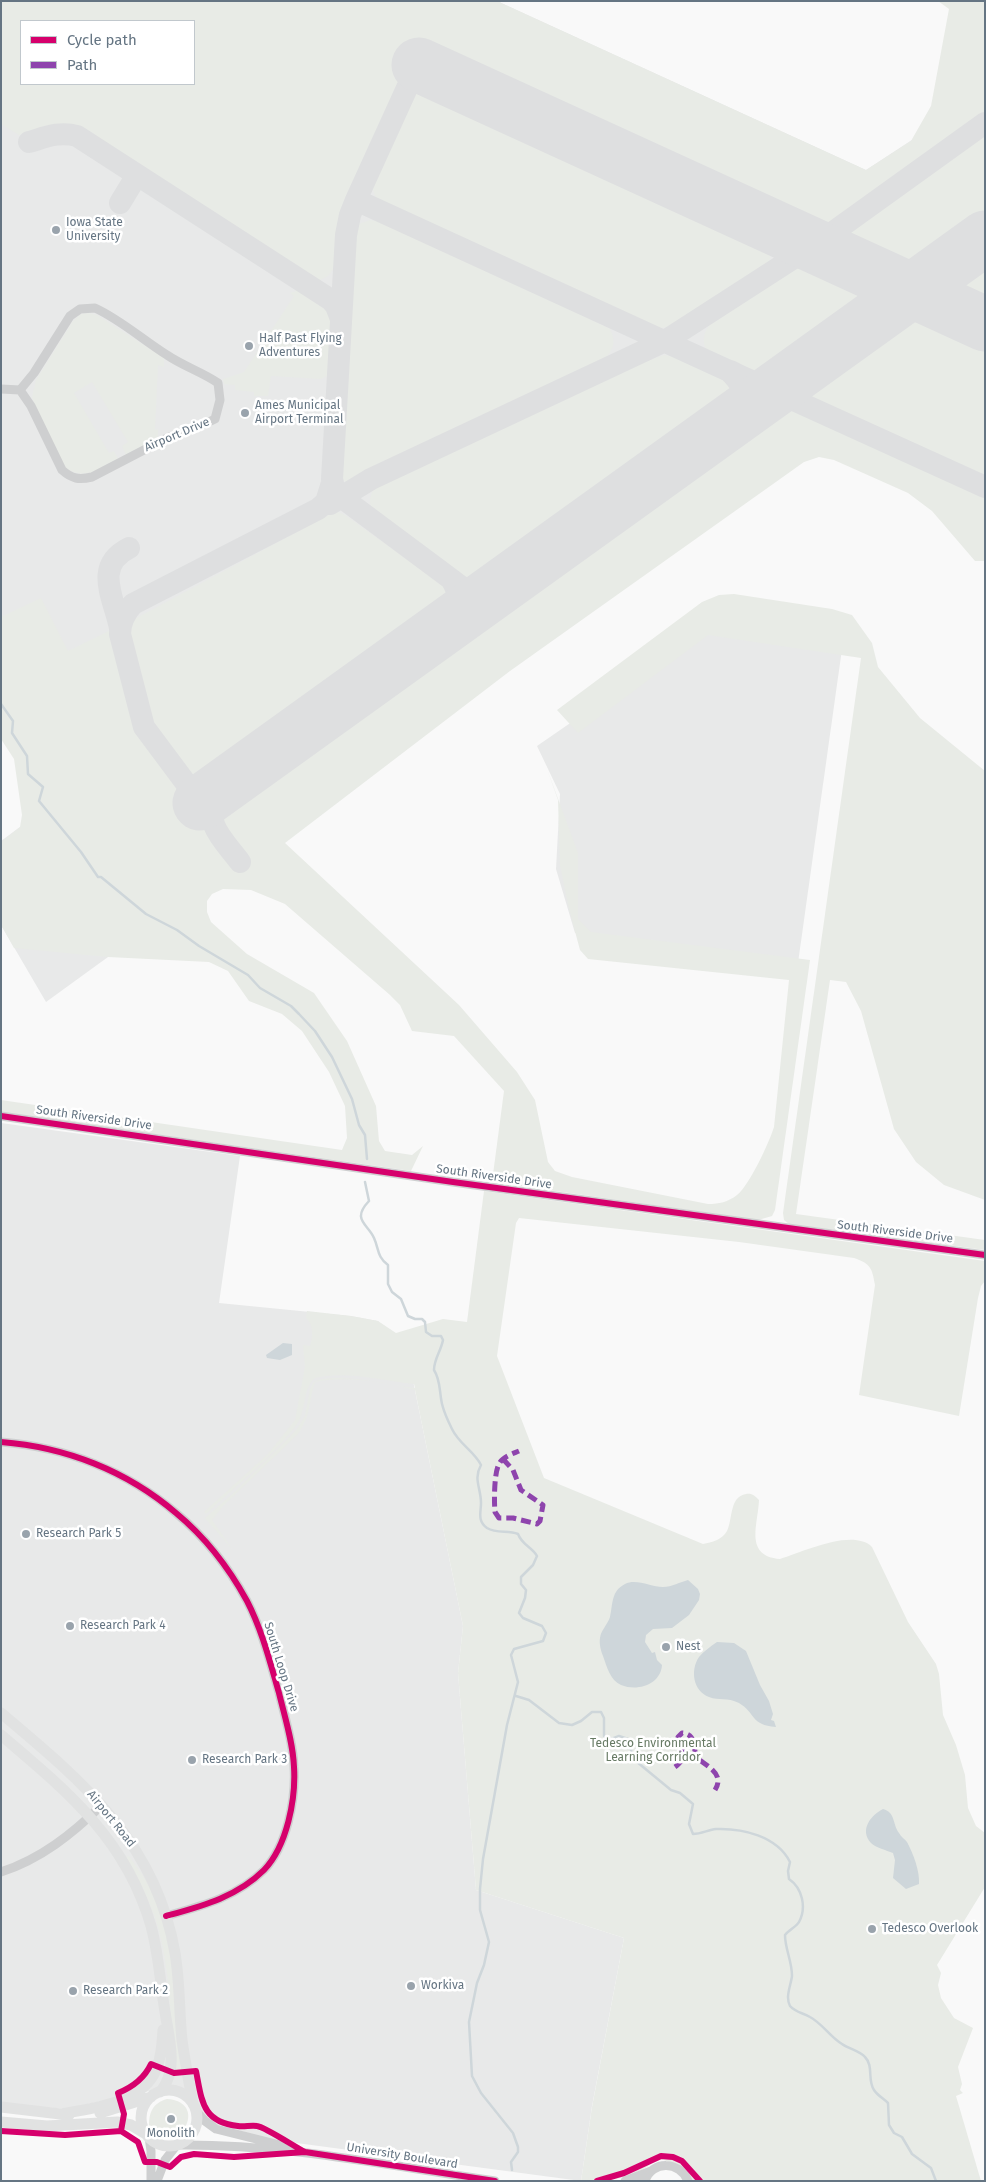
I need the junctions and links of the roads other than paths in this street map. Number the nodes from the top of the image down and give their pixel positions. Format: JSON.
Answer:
{"nodes":[{"id":1,"x":1,"y":389,"type":"edge"},
{"id":2,"x":20,"y":390,"type":"junction"},
{"id":3,"x":1,"y":1116,"type":"edge"},
{"id":4,"x":985,"y":1256,"type":"edge"},
{"id":5,"x":1,"y":1442,"type":"edge"},
{"id":6,"x":1,"y":1713,"type":"edge"},
{"id":7,"x":1,"y":1735,"type":"edge"},
{"id":8,"x":102,"y":1805,"type":"junction"},
{"id":9,"x":90,"y":1816,"type":"junction"},
{"id":10,"x":1,"y":1872,"type":"edge"},
{"id":11,"x":166,"y":1916,"type":"junction"},
{"id":12,"x":164,"y":2008,"type":"junction"},
{"id":13,"x":156,"y":2094,"type":"junction"},
{"id":14,"x":1,"y":2107,"type":"edge"},
{"id":15,"x":194,"y":2108,"type":"junction"},
{"id":16,"x":62,"y":2114,"type":"junction"},
{"id":17,"x":1,"y":2122,"type":"edge"},
{"id":18,"x":147,"y":2135,"type":"junction"},
{"id":19,"x":177,"y":2145,"type":"junction"},
{"id":20,"x":305,"y":2152,"type":"junction"},
{"id":21,"x":651,"y":2171,"type":"junction"},
{"id":22,"x":152,"y":2181,"type":"edge"},
{"id":23,"x":157,"y":2181,"type":"edge"},
{"id":24,"x":495,"y":2181,"type":"edge"},
{"id":25,"x":625,"y":2181,"type":"edge"},
{"id":26,"x":645,"y":2181,"type":"edge"},
{"id":27,"x":688,"y":2181,"type":"edge"}],
"edges":[{"from":1,"to":2,"type":"street"},
{"from":2,"to":2,"type":"street","name":"Airport Drive"},
{"from":3,"to":4,"type":"street","name":"South Riverside Drive"},
{"from":5,"to":11,"type":"street","name":"South Loop Drive"},
{"from":6,"to":8,"type":"main road","name":"Airport Road"},
{"from":7,"to":9,"type":"main road","name":"Airport Road"},
{"from":8,"to":9,"type":"street"},
{"from":8,"to":11,"type":"main road","name":"Airport Road"},
{"from":9,"to":10,"type":"street"},
{"from":9,"to":12,"type":"main road","name":"Airport Road"},
{"from":11,"to":15,"type":"main road","name":"Airport Road"},
{"from":12,"to":13,"type":"main road","name":"Airport Road"},
{"from":12,"to":16,"type":"main road"},
{"from":13,"to":15,"type":"main road"},
{"from":13,"to":16,"type":"main road"},
{"from":13,"to":18,"type":"main road"},
{"from":14,"to":16,"type":"main road"},
{"from":15,"to":19,"type":"main road"},
{"from":15,"to":20,"type":"street","name":"University Boulevard"},
{"from":17,"to":18,"type":"main road"},
{"from":18,"to":19,"type":"main road"},
{"from":18,"to":22,"type":"street"},
{"from":19,"to":20,"type":"street","name":"University Boulevard"},
{"from":19,"to":23,"type":"street"},
{"from":20,"to":24,"type":"street","name":"University Boulevard"},
{"from":21,"to":25,"type":"street"},
{"from":21,"to":26,"type":"street"},
{"from":21,"to":27,"type":"street"}]}
